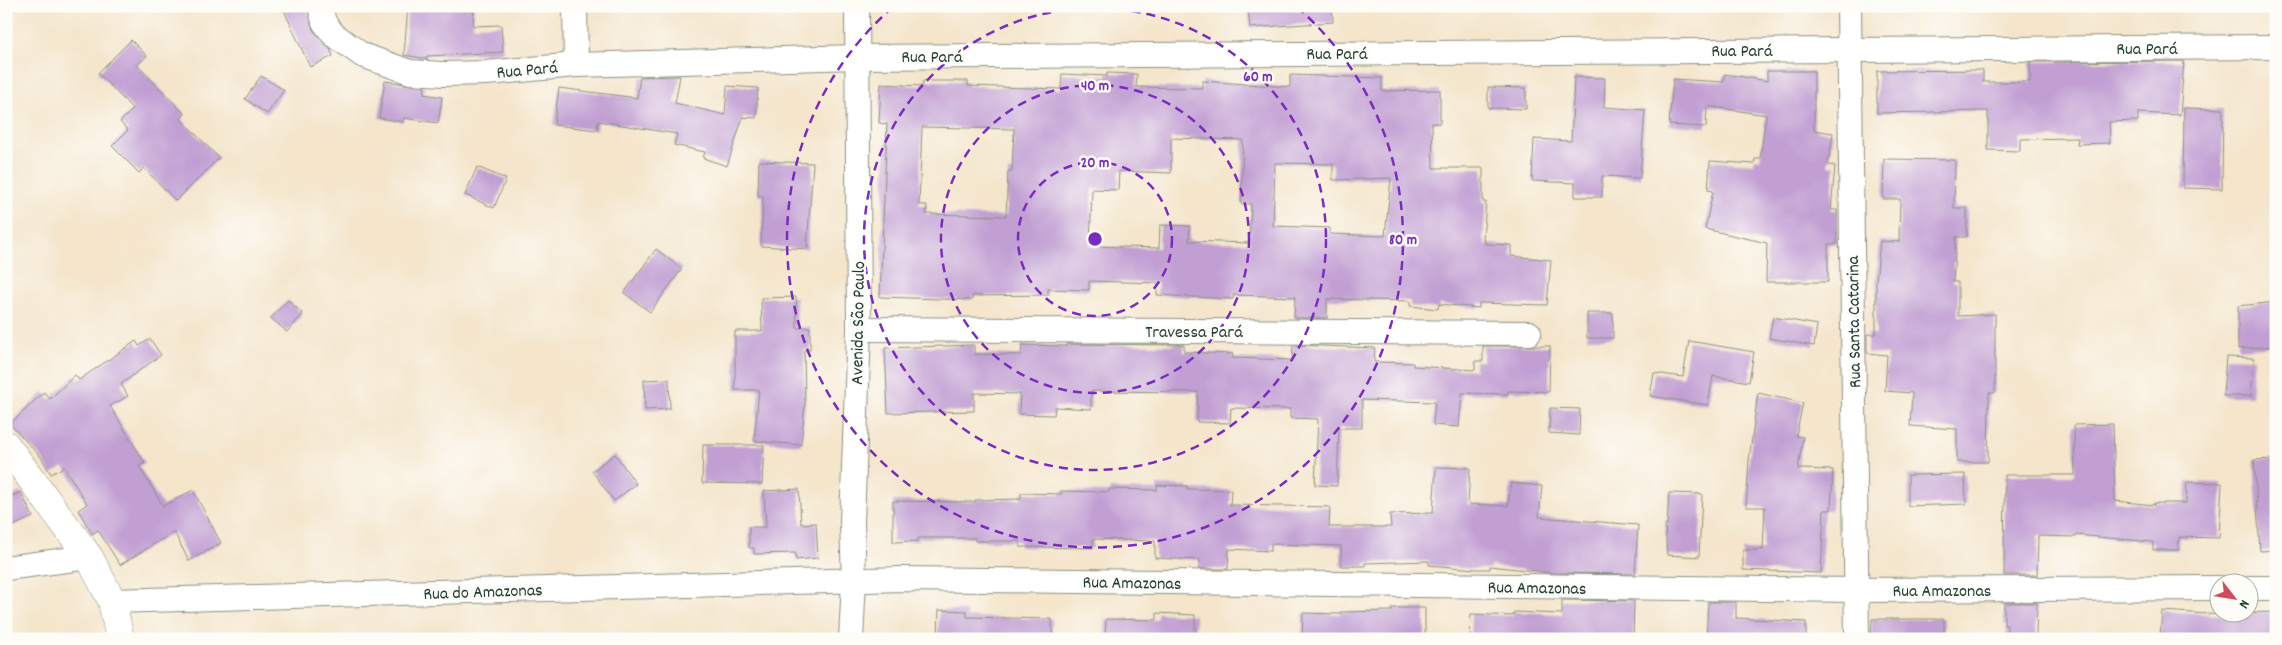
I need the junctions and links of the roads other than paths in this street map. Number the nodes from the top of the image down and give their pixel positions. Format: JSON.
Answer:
{"nodes":[{"id":1,"x":575,"y":6,"type":"edge"},
{"id":2,"x":857,"y":6,"type":"edge"},
{"id":3,"x":1849,"y":6,"type":"edge"},
{"id":4,"x":322,"y":14,"type":"edge"},
{"id":5,"x":2276,"y":47,"type":"edge"},
{"id":6,"x":1850,"y":49,"type":"junction"},
{"id":7,"x":857,"y":57,"type":"junction"},
{"id":8,"x":576,"y":65,"type":"junction"},
{"id":9,"x":859,"y":329,"type":"junction"},
{"id":10,"x":1528,"y":333,"type":"dead end"},
{"id":11,"x":6,"y":445,"type":"edge"},
{"id":12,"x":89,"y":556,"type":"junction"},
{"id":13,"x":6,"y":568,"type":"edge"},
{"id":14,"x":854,"y":581,"type":"junction"},
{"id":15,"x":2210,"y":588,"type":"edge"},
{"id":16,"x":2260,"y":588,"type":"edge"},
{"id":17,"x":2276,"y":588,"type":"edge"},
{"id":18,"x":1856,"y":590,"type":"junction"},
{"id":19,"x":112,"y":601,"type":"junction"},
{"id":20,"x":120,"y":639,"type":"edge"},
{"id":21,"x":852,"y":639,"type":"edge"},
{"id":22,"x":1856,"y":639,"type":"edge"}],
"edges":[{"from":1,"to":8,"type":"street"},
{"from":2,"to":7,"type":"street","name":"Avenida São Paulo"},
{"from":3,"to":6,"type":"street","name":"Rua Santa Catarina"},
{"from":4,"to":8,"type":"street","name":"Rua Pará"},
{"from":5,"to":6,"type":"street","name":"Rua Pará"},
{"from":6,"to":7,"type":"street","name":"Rua Pará"},
{"from":6,"to":18,"type":"street","name":"Rua Santa Catarina"},
{"from":7,"to":8,"type":"street","name":"Rua Pará"},
{"from":7,"to":9,"type":"street","name":"Avenida São Paulo"},
{"from":9,"to":10,"type":"street","name":"Travessa Pará"},
{"from":9,"to":14,"type":"street","name":"Avenida São Paulo"},
{"from":11,"to":12,"type":"street"},
{"from":12,"to":13,"type":"street"},
{"from":12,"to":19,"type":"street"},
{"from":14,"to":18,"type":"street","name":"Rua Amazonas"},
{"from":14,"to":19,"type":"street","name":"Rua do Amazonas"},
{"from":14,"to":21,"type":"street","name":"Avenida São Paulo"},
{"from":15,"to":18,"type":"street","name":"Rua Amazonas"},
{"from":16,"to":17,"type":"street"},
{"from":18,"to":22,"type":"street","name":"Rua Santa Catarina"},
{"from":19,"to":20,"type":"street"}]}
